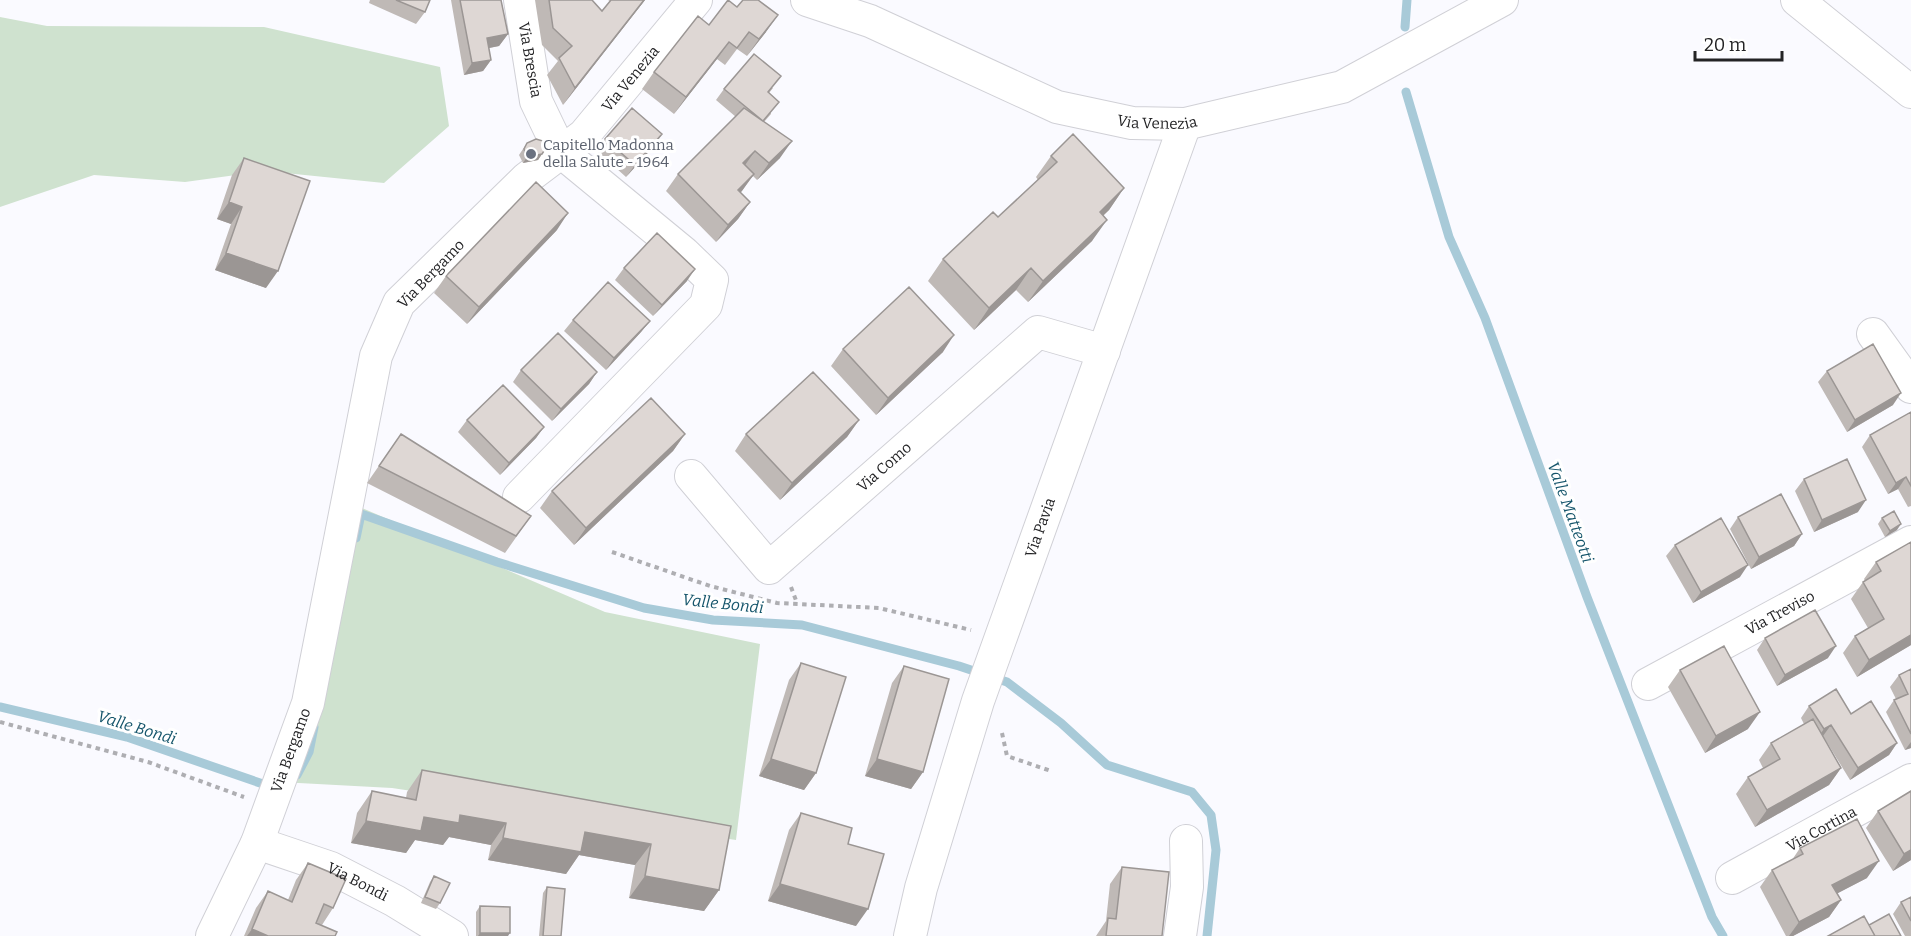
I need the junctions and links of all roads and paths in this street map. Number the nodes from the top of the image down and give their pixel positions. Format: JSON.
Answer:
{"nodes":[{"id":1,"x":520,"y":0,"type":"edge"},
{"id":2,"x":696,"y":0,"type":"edge"},
{"id":3,"x":807,"y":0,"type":"edge"},
{"id":4,"x":1502,"y":0,"type":"edge"},
{"id":5,"x":1808,"y":4,"type":"edge"},
{"id":6,"x":1911,"y":92,"type":"edge"},
{"id":7,"x":1185,"y":124,"type":"junction"},
{"id":8,"x":560,"y":151,"type":"junction"},
{"id":9,"x":1873,"y":334,"type":"dead end"},
{"id":10,"x":1104,"y":351,"type":"junction"},
{"id":11,"x":1911,"y":387,"type":"edge"},
{"id":12,"x":692,"y":476,"type":"dead end"},
{"id":13,"x":519,"y":497,"type":"dead end"},
{"id":14,"x":1911,"y":542,"type":"edge"},
{"id":15,"x":612,"y":552,"type":"dead end"},
{"id":16,"x":997,"y":647,"type":"junction"},
{"id":17,"x":1648,"y":684,"type":"dead end"},
{"id":18,"x":978,"y":701,"type":"junction"},
{"id":19,"x":0,"y":722,"type":"edge"},
{"id":20,"x":1051,"y":771,"type":"dead end"},
{"id":21,"x":1911,"y":780,"type":"edge"},
{"id":22,"x":270,"y":807,"type":"junction"},
{"id":23,"x":1186,"y":841,"type":"dead end"},
{"id":24,"x":257,"y":843,"type":"junction"},
{"id":25,"x":1732,"y":878,"type":"dead end"},
{"id":26,"x":212,"y":936,"type":"edge"},
{"id":27,"x":452,"y":936,"type":"edge"},
{"id":28,"x":910,"y":936,"type":"edge"},
{"id":29,"x":1180,"y":936,"type":"edge"}],
"edges":[{"from":1,"to":8,"type":"street","name":"Via Brescia"},
{"from":2,"to":8,"type":"street","name":"Via Venezia"},
{"from":3,"to":7,"type":"street","name":"Via Venezia"},
{"from":4,"to":7,"type":"street","name":"Via Venezia"},
{"from":5,"to":6,"type":"street"},
{"from":7,"to":10,"type":"street","name":"Via Pavia"},
{"from":8,"to":13,"type":"street"},
{"from":8,"to":22,"type":"street","name":"Via Bergamo"},
{"from":9,"to":11,"type":"street"},
{"from":10,"to":12,"type":"street","name":"Via Como"},
{"from":10,"to":16,"type":"street","name":"Via Pavia"},
{"from":14,"to":17,"type":"street","name":"Via Treviso"},
{"from":15,"to":16,"type":"path"},
{"from":16,"to":18,"type":"street","name":"Via Pavia"},
{"from":18,"to":20,"type":"path"},
{"from":18,"to":28,"type":"street","name":"Via Pavia"},
{"from":19,"to":22,"type":"path"},
{"from":21,"to":25,"type":"street","name":"Via Cortina"},
{"from":22,"to":24,"type":"street","name":"Via Bergamo"},
{"from":23,"to":29,"type":"street"},
{"from":24,"to":26,"type":"street","name":"Via Bergamo"},
{"from":24,"to":27,"type":"street","name":"Via Bondi"}]}
